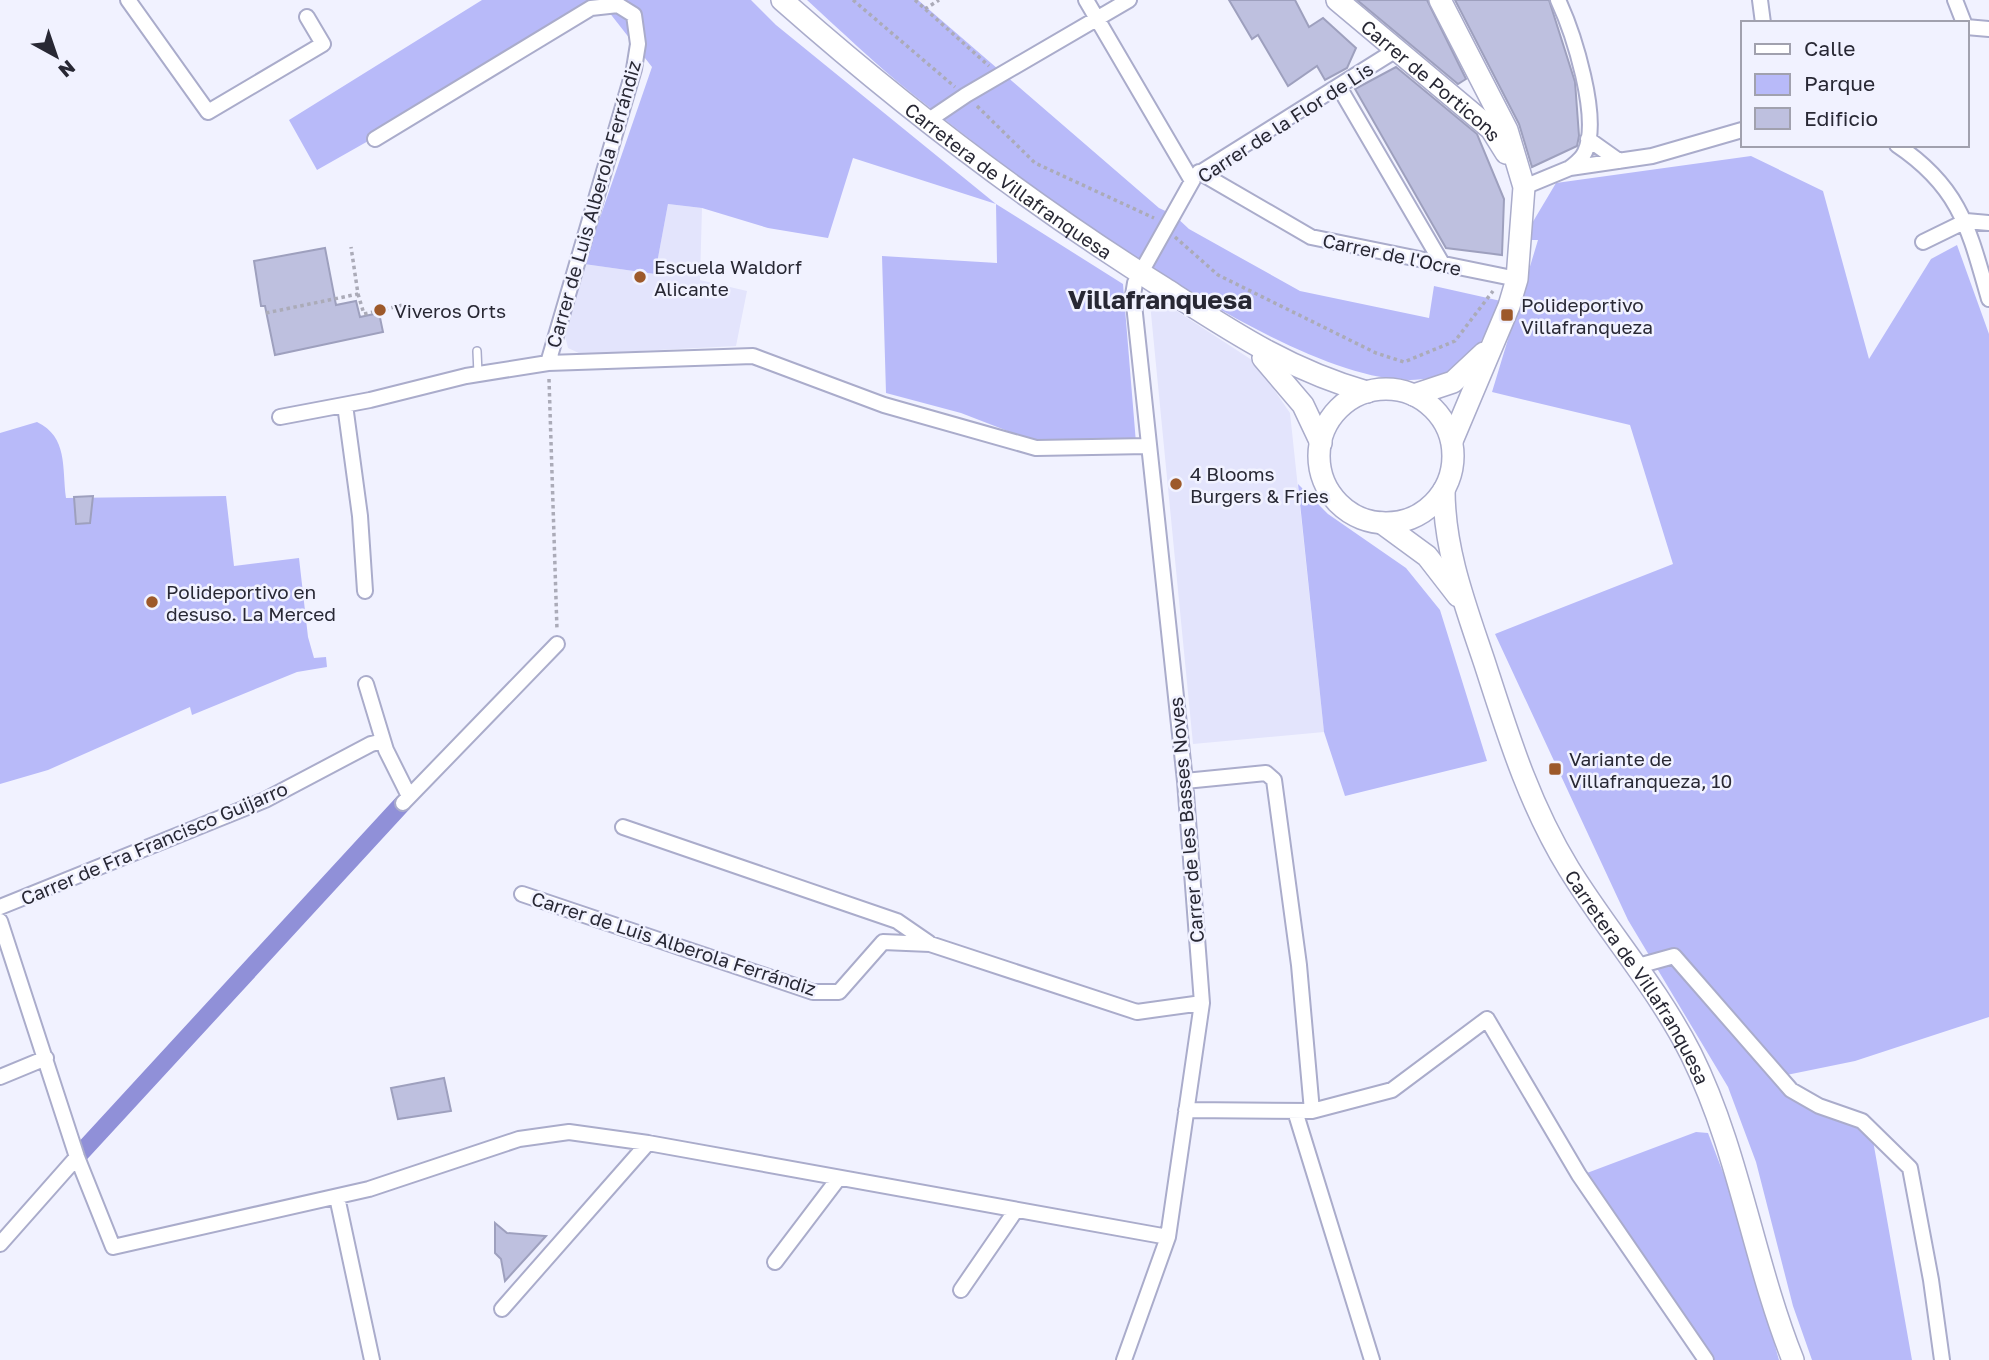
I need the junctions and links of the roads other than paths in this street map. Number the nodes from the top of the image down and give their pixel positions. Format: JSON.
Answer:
{"nodes":[{"id":1,"x":128,"y":0,"type":"edge"},
{"id":2,"x":782,"y":0,"type":"edge"},
{"id":3,"x":1086,"y":0,"type":"edge"},
{"id":4,"x":1129,"y":0,"type":"edge"},
{"id":5,"x":1336,"y":0,"type":"edge"},
{"id":6,"x":1440,"y":0,"type":"edge"},
{"id":7,"x":1558,"y":0,"type":"edge"},
{"id":8,"x":1760,"y":0,"type":"edge"},
{"id":9,"x":1955,"y":0,"type":"edge"},
{"id":10,"x":307,"y":17,"type":"dead end"},
{"id":11,"x":1097,"y":18,"type":"junction"},
{"id":12,"x":1763,"y":21,"type":"edge"},
{"id":13,"x":1963,"y":21,"type":"edge"},
{"id":14,"x":1968,"y":26,"type":"edge"},
{"id":15,"x":1989,"y":29,"type":"edge"},
{"id":16,"x":1396,"y":50,"type":"junction"},
{"id":17,"x":1484,"y":86,"type":"junction"},
{"id":18,"x":1339,"y":87,"type":"junction"},
{"id":19,"x":1460,"y":105,"type":"junction"},
{"id":20,"x":926,"y":122,"type":"junction"},
{"id":21,"x":1741,"y":130,"type":"edge"},
{"id":22,"x":375,"y":139,"type":"dead end"},
{"id":23,"x":1588,"y":139,"type":"junction"},
{"id":24,"x":1899,"y":147,"type":"edge"},
{"id":25,"x":1619,"y":161,"type":"junction"},
{"id":26,"x":1570,"y":168,"type":"junction"},
{"id":27,"x":1196,"y":177,"type":"junction"},
{"id":28,"x":1521,"y":178,"type":"junction"},
{"id":29,"x":1966,"y":221,"type":"junction"},
{"id":30,"x":1989,"y":223,"type":"edge"},
{"id":31,"x":1923,"y":242,"type":"dead end"},
{"id":32,"x":1443,"y":265,"type":"junction"},
{"id":33,"x":1139,"y":273,"type":"junction"},
{"id":34,"x":1517,"y":279,"type":"junction"},
{"id":35,"x":1989,"y":299,"type":"edge"},
{"id":36,"x":1249,"y":344,"type":"junction"},
{"id":37,"x":1490,"y":347,"type":"junction"},
{"id":38,"x":477,"y":351,"type":"dead end"},
{"id":39,"x":548,"y":363,"type":"junction"},
{"id":40,"x":478,"y":374,"type":"junction"},
{"id":41,"x":1367,"y":392,"type":"junction"},
{"id":42,"x":1414,"y":395,"type":"junction"},
{"id":43,"x":345,"y":405,"type":"junction"},
{"id":44,"x":280,"y":417,"type":"dead end"},
{"id":45,"x":1452,"y":441,"type":"junction"},
{"id":46,"x":1321,"y":443,"type":"junction"},
{"id":47,"x":1148,"y":446,"type":"junction"},
{"id":48,"x":1444,"y":490,"type":"junction"},
{"id":49,"x":1382,"y":523,"type":"junction"},
{"id":50,"x":365,"y":591,"type":"dead end"},
{"id":51,"x":1463,"y":603,"type":"junction"},
{"id":52,"x":557,"y":644,"type":"road end"},
{"id":53,"x":366,"y":684,"type":"dead end"},
{"id":54,"x":383,"y":741,"type":"junction"},
{"id":55,"x":1185,"y":781,"type":"junction"},
{"id":56,"x":623,"y":827,"type":"dead end"},
{"id":57,"x":522,"y":894,"type":"dead end"},
{"id":58,"x":0,"y":907,"type":"edge"},
{"id":59,"x":0,"y":921,"type":"edge"},
{"id":60,"x":930,"y":944,"type":"junction"},
{"id":61,"x":1638,"y":966,"type":"junction"},
{"id":62,"x":1202,"y":1003,"type":"junction"},
{"id":63,"x":46,"y":1058,"type":"junction"},
{"id":64,"x":0,"y":1077,"type":"edge"},
{"id":65,"x":1186,"y":1110,"type":"junction"},
{"id":66,"x":1295,"y":1111,"type":"junction"},
{"id":67,"x":1312,"y":1111,"type":"junction"},
{"id":68,"x":648,"y":1143,"type":"junction"},
{"id":69,"x":77,"y":1157,"type":"junction"},
{"id":70,"x":838,"y":1179,"type":"junction"},
{"id":71,"x":337,"y":1197,"type":"junction"},
{"id":72,"x":1016,"y":1210,"type":"junction"},
{"id":73,"x":1168,"y":1237,"type":"junction"},
{"id":74,"x":0,"y":1244,"type":"edge"},
{"id":75,"x":775,"y":1262,"type":"dead end"},
{"id":76,"x":961,"y":1290,"type":"dead end"},
{"id":77,"x":502,"y":1308,"type":"dead end"},
{"id":78,"x":372,"y":1360,"type":"edge"},
{"id":79,"x":1124,"y":1360,"type":"edge"},
{"id":80,"x":1372,"y":1360,"type":"edge"},
{"id":81,"x":1706,"y":1360,"type":"edge"},
{"id":82,"x":1793,"y":1360,"type":"edge"},
{"id":83,"x":1941,"y":1360,"type":"edge"}],
"edges":[{"from":1,"to":10,"type":"street"},
{"from":2,"to":20,"type":"main road","name":"Carretera de Villafranquesa"},
{"from":3,"to":11,"type":"street","name":"Carrer de l'Ocre"},
{"from":4,"to":11,"type":"street"},
{"from":5,"to":16,"type":"main road","name":"Carrer de Porticons"},
{"from":6,"to":17,"type":"main road"},
{"from":7,"to":23,"type":"street"},
{"from":8,"to":12,"type":"street"},
{"from":9,"to":13,"type":"street"},
{"from":11,"to":20,"type":"street"},
{"from":11,"to":27,"type":"street","name":"Carrer de l'Ocre"},
{"from":14,"to":15,"type":"street"},
{"from":16,"to":18,"type":"street","name":"Carrer de la Flor de Lis"},
{"from":16,"to":19,"type":"main road","name":"Carrer de Porticons"},
{"from":17,"to":19,"type":"street"},
{"from":17,"to":28,"type":"main road"},
{"from":18,"to":27,"type":"street","name":"Carrer de la Flor de Lis"},
{"from":18,"to":32,"type":"street"},
{"from":19,"to":28,"type":"main road","name":"Carrer de Porticons"},
{"from":20,"to":33,"type":"main road","name":"Carretera de Villafranquesa"},
{"from":21,"to":25,"type":"street"},
{"from":22,"to":39,"type":"street","name":"Carrer de Luis Alberola Ferrándiz"},
{"from":23,"to":25,"type":"street"},
{"from":23,"to":26,"type":"street"},
{"from":24,"to":29,"type":"street"},
{"from":25,"to":26,"type":"street"},
{"from":26,"to":28,"type":"street"},
{"from":27,"to":32,"type":"street","name":"Carrer de l'Ocre"},
{"from":27,"to":33,"type":"street","name":"Carrer de la Flor de Lis"},
{"from":28,"to":34,"type":"main road"},
{"from":29,"to":30,"type":"street"},
{"from":29,"to":31,"type":"street"},
{"from":29,"to":35,"type":"street"},
{"from":32,"to":34,"type":"street","name":"Carrer de l'Ocre"},
{"from":33,"to":36,"type":"main road","name":"Carretera de Villafranquesa"},
{"from":33,"to":47,"type":"street","name":"Carrer de les Basses Noves"},
{"from":34,"to":37,"type":"main road"},
{"from":36,"to":41,"type":"main road","name":"Carretera de Villafranquesa"},
{"from":36,"to":46,"type":"main road","name":"Carretera de Villafranquesa"},
{"from":37,"to":42,"type":"main road"},
{"from":37,"to":45,"type":"main road"},
{"from":38,"to":40,"type":"lane"},
{"from":39,"to":40,"type":"street"},
{"from":39,"to":47,"type":"street"},
{"from":40,"to":43,"type":"street"},
{"from":41,"to":42,"type":"main road"},
{"from":41,"to":46,"type":"main road"},
{"from":42,"to":45,"type":"main road"},
{"from":43,"to":44,"type":"street"},
{"from":43,"to":50,"type":"street"},
{"from":45,"to":48,"type":"main road"},
{"from":46,"to":49,"type":"main road"},
{"from":47,"to":55,"type":"street","name":"Carrer de les Basses Noves"},
{"from":48,"to":49,"type":"main road"},
{"from":48,"to":51,"type":"main road","name":"Carretera de Villafranquesa"},
{"from":49,"to":51,"type":"main road","name":"Carretera de Villafranquesa"},
{"from":51,"to":61,"type":"main road","name":"Carretera de Villafranquesa"},
{"from":52,"to":54,"type":"street"},
{"from":53,"to":54,"type":"street"},
{"from":54,"to":58,"type":"street","name":"Carrer de Fra Francisco Guijarro"},
{"from":55,"to":62,"type":"street","name":"Carrer de les Basses Noves"},
{"from":55,"to":67,"type":"street"},
{"from":56,"to":60,"type":"street","name":"Carrer de Luis Alberola Ferrándiz"},
{"from":57,"to":60,"type":"street","name":"Carrer de Luis Alberola Ferrándiz"},
{"from":59,"to":63,"type":"street"},
{"from":60,"to":62,"type":"street","name":"Carrer de Luis Alberola Ferrándiz"},
{"from":61,"to":82,"type":"main road","name":"Carretera de Villafranquesa"},
{"from":61,"to":83,"type":"street"},
{"from":62,"to":65,"type":"street","name":"Carrer de les Basses Noves"},
{"from":63,"to":64,"type":"street"},
{"from":63,"to":69,"type":"street"},
{"from":65,"to":66,"type":"street"},
{"from":65,"to":73,"type":"street","name":"Carrer de les Basses Noves"},
{"from":66,"to":67,"type":"street"},
{"from":66,"to":80,"type":"street"},
{"from":67,"to":81,"type":"street"},
{"from":68,"to":70,"type":"street"},
{"from":68,"to":71,"type":"street"},
{"from":68,"to":77,"type":"street"},
{"from":69,"to":71,"type":"street"},
{"from":69,"to":74,"type":"street"},
{"from":70,"to":72,"type":"street"},
{"from":70,"to":75,"type":"street"},
{"from":71,"to":78,"type":"street"},
{"from":72,"to":73,"type":"street"},
{"from":72,"to":76,"type":"street"},
{"from":73,"to":79,"type":"street","name":"Carrer de les Basses Noves"}]}
